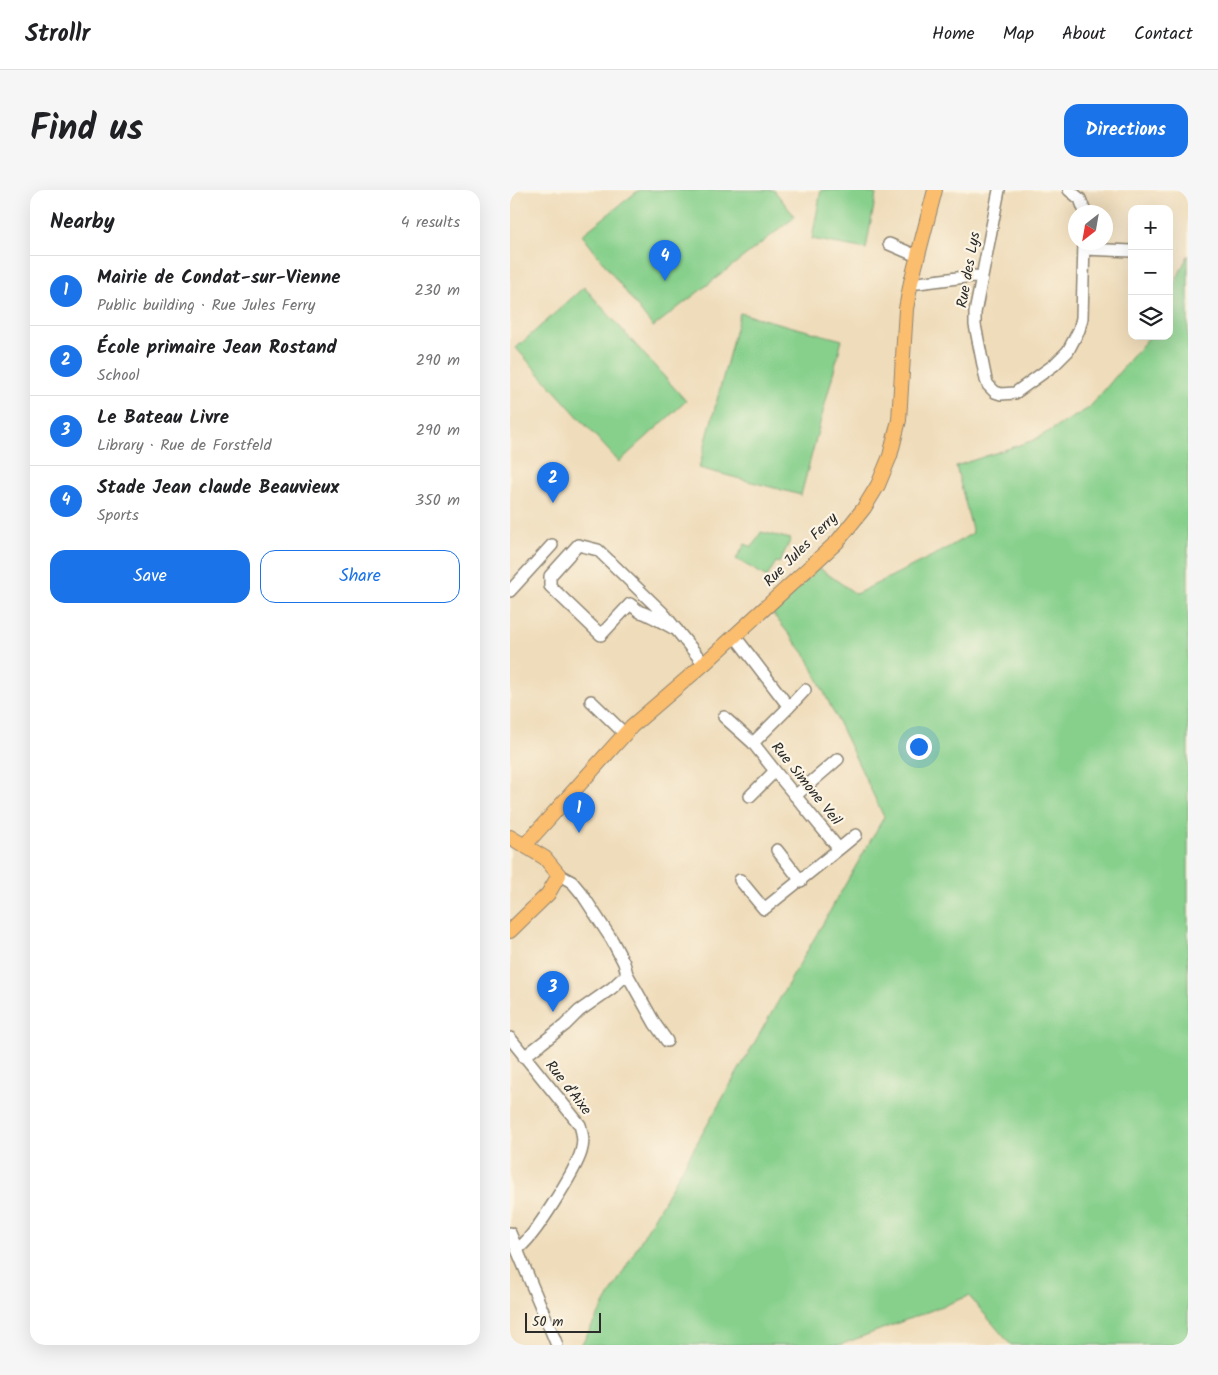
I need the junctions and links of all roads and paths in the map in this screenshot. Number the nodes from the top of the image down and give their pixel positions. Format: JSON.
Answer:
{"nodes":[{"id":1,"x":934,"y":190,"type":"edge"},
{"id":2,"x":999,"y":190,"type":"edge"},
{"id":3,"x":1070,"y":190,"type":"edge"},
{"id":4,"x":1082,"y":205,"type":"edge"},
{"id":5,"x":889,"y":244,"type":"dead end"},
{"id":6,"x":1113,"y":249,"type":"edge"},
{"id":7,"x":1084,"y":250,"type":"edge"},
{"id":8,"x":1128,"y":251,"type":"edge"},
{"id":9,"x":917,"y":256,"type":"junction"},
{"id":10,"x":982,"y":277,"type":"junction"},
{"id":11,"x":911,"y":282,"type":"junction"},
{"id":12,"x":552,"y":545,"type":"dead end"},
{"id":13,"x":510,"y":591,"type":"edge"},
{"id":14,"x":677,"y":630,"type":"junction"},
{"id":15,"x":734,"y":635,"type":"junction"},
{"id":16,"x":704,"y":664,"type":"junction"},
{"id":17,"x":805,"y":690,"type":"dead end"},
{"id":18,"x":591,"y":701,"type":"dead end"},
{"id":19,"x":788,"y":707,"type":"junction"},
{"id":20,"x":724,"y":717,"type":"dead end"},
{"id":21,"x":625,"y":734,"type":"junction"},
{"id":22,"x":753,"y":743,"type":"junction"},
{"id":23,"x":838,"y":759,"type":"dead end"},
{"id":24,"x":775,"y":771,"type":"junction"},
{"id":25,"x":750,"y":796,"type":"dead end"},
{"id":26,"x":795,"y":796,"type":"junction"},
{"id":27,"x":856,"y":835,"type":"dead end"},
{"id":28,"x":510,"y":837,"type":"edge"},
{"id":29,"x":525,"y":845,"type":"junction"},
{"id":30,"x":839,"y":849,"type":"junction"},
{"id":31,"x":777,"y":850,"type":"dead end"},
{"id":32,"x":559,"y":875,"type":"junction"},
{"id":33,"x":740,"y":880,"type":"dead end"},
{"id":34,"x":801,"y":881,"type":"junction"},
{"id":35,"x":510,"y":932,"type":"edge"},
{"id":36,"x":628,"y":974,"type":"junction"},
{"id":37,"x":510,"y":1038,"type":"edge"},
{"id":38,"x":667,"y":1040,"type":"dead end"},
{"id":39,"x":524,"y":1057,"type":"junction"},
{"id":40,"x":510,"y":1233,"type":"edge"},
{"id":41,"x":518,"y":1248,"type":"junction"},
{"id":42,"x":557,"y":1345,"type":"edge"}],
"edges":[{"from":1,"to":9,"type":"main road","name":"Rue Jules Ferry"},
{"from":2,"to":10,"type":"street","name":"Rue des Lys"},
{"from":3,"to":4,"type":"street"},
{"from":5,"to":9,"type":"street"},
{"from":6,"to":8,"type":"street"},
{"from":7,"to":10,"type":"street","name":"Rue des Lys"},
{"from":9,"to":11,"type":"main road","name":"Rue Jules Ferry"},
{"from":10,"to":11,"type":"street"},
{"from":11,"to":15,"type":"main road","name":"Rue Jules Ferry"},
{"from":12,"to":13,"type":"street"},
{"from":14,"to":14,"type":"street"},
{"from":14,"to":16,"type":"street"},
{"from":15,"to":16,"type":"main road","name":"Rue Jules Ferry"},
{"from":15,"to":19,"type":"street"},
{"from":16,"to":21,"type":"main road","name":"Rue Jules Ferry"},
{"from":17,"to":19,"type":"street","name":"Rue Simone Veil"},
{"from":18,"to":21,"type":"street"},
{"from":19,"to":22,"type":"street","name":"Rue Simone Veil"},
{"from":20,"to":22,"type":"street"},
{"from":21,"to":29,"type":"main road","name":"Rue Jules Ferry"},
{"from":22,"to":24,"type":"street","name":"Rue Simone Veil"},
{"from":23,"to":26,"type":"street"},
{"from":24,"to":25,"type":"street"},
{"from":24,"to":26,"type":"street","name":"Rue Simone Veil"},
{"from":26,"to":30,"type":"street","name":"Rue Simone Veil"},
{"from":27,"to":30,"type":"street"},
{"from":28,"to":29,"type":"main road"},
{"from":29,"to":32,"type":"main road"},
{"from":30,"to":34,"type":"street","name":"Rue Simone Veil"},
{"from":31,"to":34,"type":"street"},
{"from":32,"to":35,"type":"main road"},
{"from":32,"to":36,"type":"street"},
{"from":33,"to":34,"type":"street","name":"Rue Simone Veil"},
{"from":36,"to":38,"type":"street"},
{"from":36,"to":39,"type":"street"},
{"from":37,"to":39,"type":"street","name":"Rue d'Aixe"},
{"from":39,"to":41,"type":"street","name":"Rue d'Aixe"},
{"from":40,"to":41,"type":"street"},
{"from":41,"to":42,"type":"street"}]}
